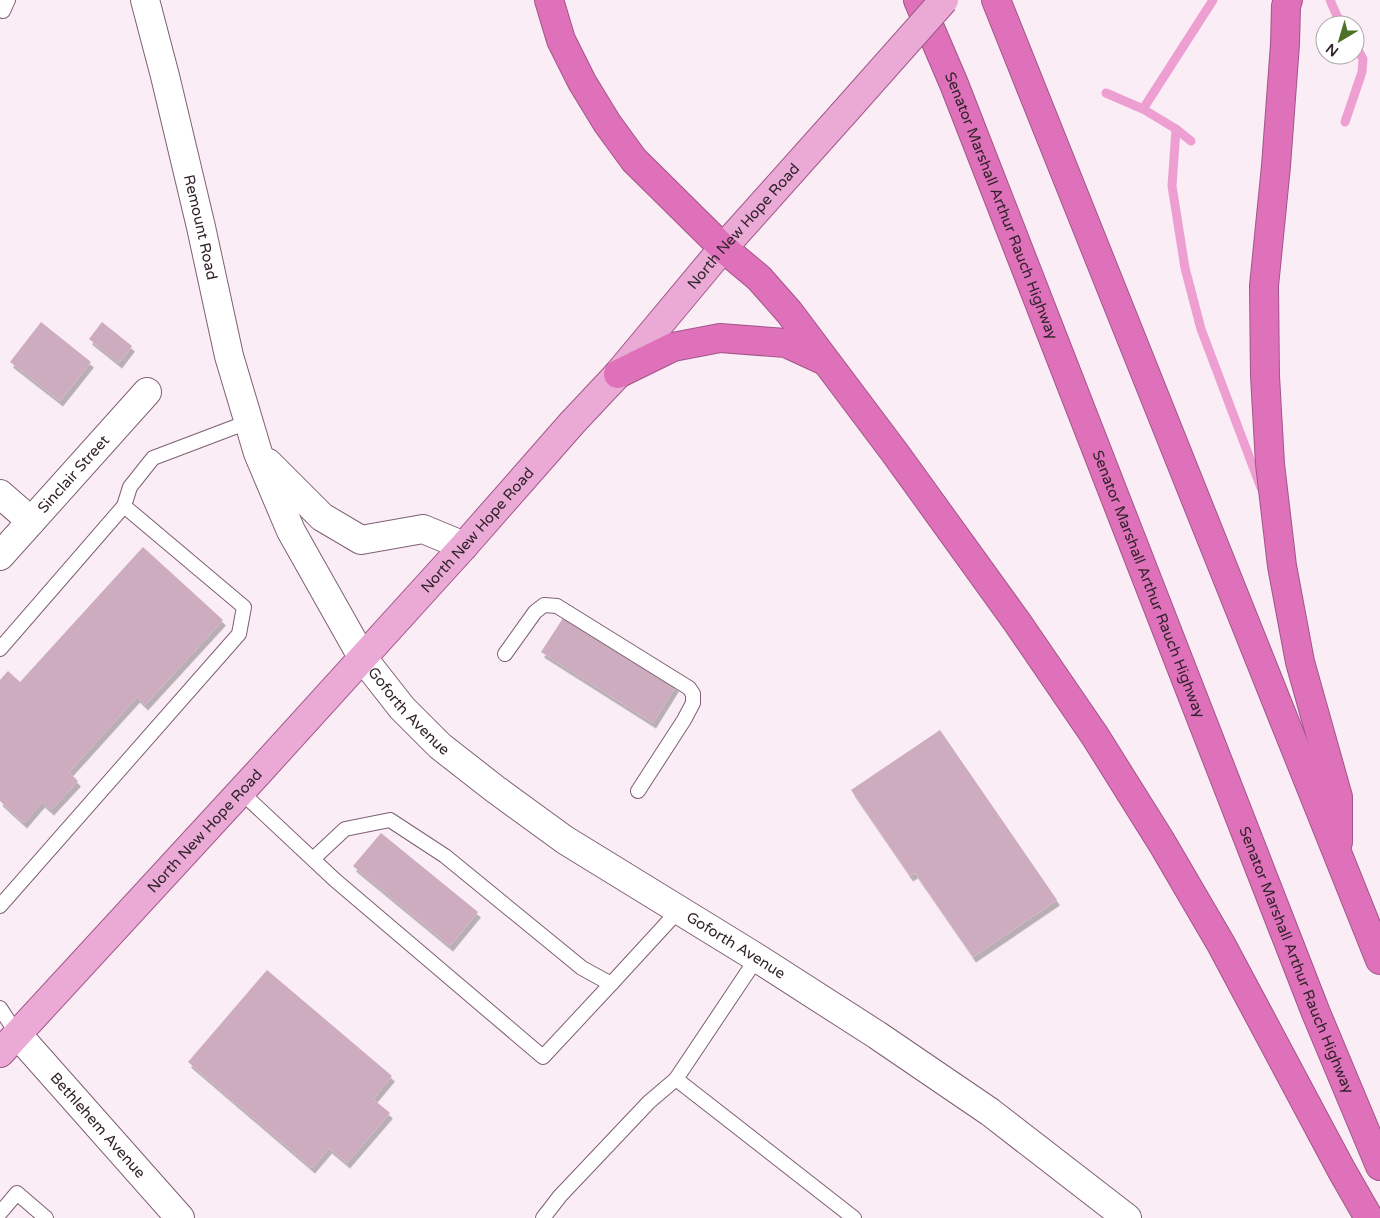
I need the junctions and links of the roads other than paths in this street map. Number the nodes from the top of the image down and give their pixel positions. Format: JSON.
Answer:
{"nodes":[{"id":1,"x":8,"y":0,"type":"edge"},
{"id":2,"x":145,"y":0,"type":"edge"},
{"id":3,"x":549,"y":0,"type":"edge"},
{"id":4,"x":918,"y":0,"type":"edge"},
{"id":5,"x":944,"y":0,"type":"edge"},
{"id":6,"x":996,"y":0,"type":"edge"},
{"id":7,"x":1285,"y":2,"type":"edge"},
{"id":8,"x":0,"y":8,"type":"edge"},
{"id":9,"x":722,"y":248,"type":"junction"},
{"id":10,"x":825,"y":361,"type":"junction"},
{"id":11,"x":618,"y":374,"type":"junction"},
{"id":12,"x":146,"y":392,"type":"dead end"},
{"id":13,"x":248,"y":422,"type":"junction"},
{"id":14,"x":258,"y":453,"type":"junction"},
{"id":15,"x":0,"y":494,"type":"edge"},
{"id":16,"x":124,"y":506,"type":"junction"},
{"id":17,"x":31,"y":521,"type":"junction"},
{"id":18,"x":464,"y":546,"type":"junction"},
{"id":19,"x":0,"y":556,"type":"edge"},
{"id":20,"x":0,"y":649,"type":"edge"},
{"id":21,"x":504,"y":654,"type":"dead end"},
{"id":22,"x":362,"y":657,"type":"junction"},
{"id":23,"x":240,"y":791,"type":"junction"},
{"id":24,"x":638,"y":791,"type":"dead end"},
{"id":25,"x":1338,"y":856,"type":"junction"},
{"id":26,"x":313,"y":859,"type":"junction"},
{"id":27,"x":2,"y":901,"type":"edge"},
{"id":28,"x":679,"y":910,"type":"junction"},
{"id":29,"x":757,"y":958,"type":"junction"},
{"id":30,"x":1380,"y":960,"type":"edge"},
{"id":31,"x":611,"y":984,"type":"junction"},
{"id":32,"x":0,"y":1008,"type":"edge"},
{"id":33,"x":8,"y":1044,"type":"edge"},
{"id":34,"x":676,"y":1078,"type":"junction"},
{"id":35,"x":1380,"y":1166,"type":"edge"},
{"id":36,"x":5,"y":1213,"type":"edge"},
{"id":37,"x":46,"y":1218,"type":"edge"},
{"id":38,"x":180,"y":1218,"type":"edge"},
{"id":39,"x":544,"y":1218,"type":"edge"},
{"id":40,"x":854,"y":1218,"type":"edge"},
{"id":41,"x":1128,"y":1218,"type":"edge"},
{"id":42,"x":1369,"y":1218,"type":"edge"}],
"edges":[{"from":1,"to":8,"type":"lane"},
{"from":2,"to":13,"type":"street","name":"Remount Road"},
{"from":3,"to":9,"type":"highway"},
{"from":4,"to":35,"type":"highway","name":"Senator Marshall Arthur Rauch Highway"},
{"from":5,"to":9,"type":"main road","name":"North New Hope Road","bridge":true},
{"from":6,"to":25,"type":"highway"},
{"from":7,"to":25,"type":"highway"},
{"from":9,"to":10,"type":"highway"},
{"from":9,"to":11,"type":"main road","name":"North New Hope Road"},
{"from":10,"to":11,"type":"highway"},
{"from":10,"to":42,"type":"highway"},
{"from":11,"to":18,"type":"main road","name":"North New Hope Road"},
{"from":12,"to":17,"type":"street","name":"Sinclair Street"},
{"from":13,"to":14,"type":"street","name":"Remount Road"},
{"from":13,"to":16,"type":"lane"},
{"from":14,"to":18,"type":"street","name":"Remount Road"},
{"from":14,"to":22,"type":"street","name":"Remount Road"},
{"from":15,"to":17,"type":"street"},
{"from":16,"to":20,"type":"lane"},
{"from":16,"to":27,"type":"lane"},
{"from":17,"to":19,"type":"street","name":"Sinclair Street"},
{"from":18,"to":22,"type":"main road","name":"North New Hope Road"},
{"from":21,"to":24,"type":"lane"},
{"from":22,"to":23,"type":"main road","name":"North New Hope Road"},
{"from":22,"to":28,"type":"street","name":"Goforth Avenue"},
{"from":23,"to":26,"type":"lane"},
{"from":23,"to":33,"type":"main road","name":"North New Hope Road"},
{"from":25,"to":30,"type":"highway"},
{"from":26,"to":31,"type":"lane"},
{"from":26,"to":31,"type":"lane"},
{"from":28,"to":29,"type":"street","name":"Goforth Avenue"},
{"from":28,"to":31,"type":"lane"},
{"from":29,"to":34,"type":"lane"},
{"from":29,"to":41,"type":"street","name":"Goforth Avenue"},
{"from":32,"to":33,"type":"lane"},
{"from":33,"to":38,"type":"street","name":"Bethlehem Avenue"},
{"from":34,"to":39,"type":"lane"},
{"from":34,"to":40,"type":"lane"},
{"from":36,"to":37,"type":"lane"}]}
